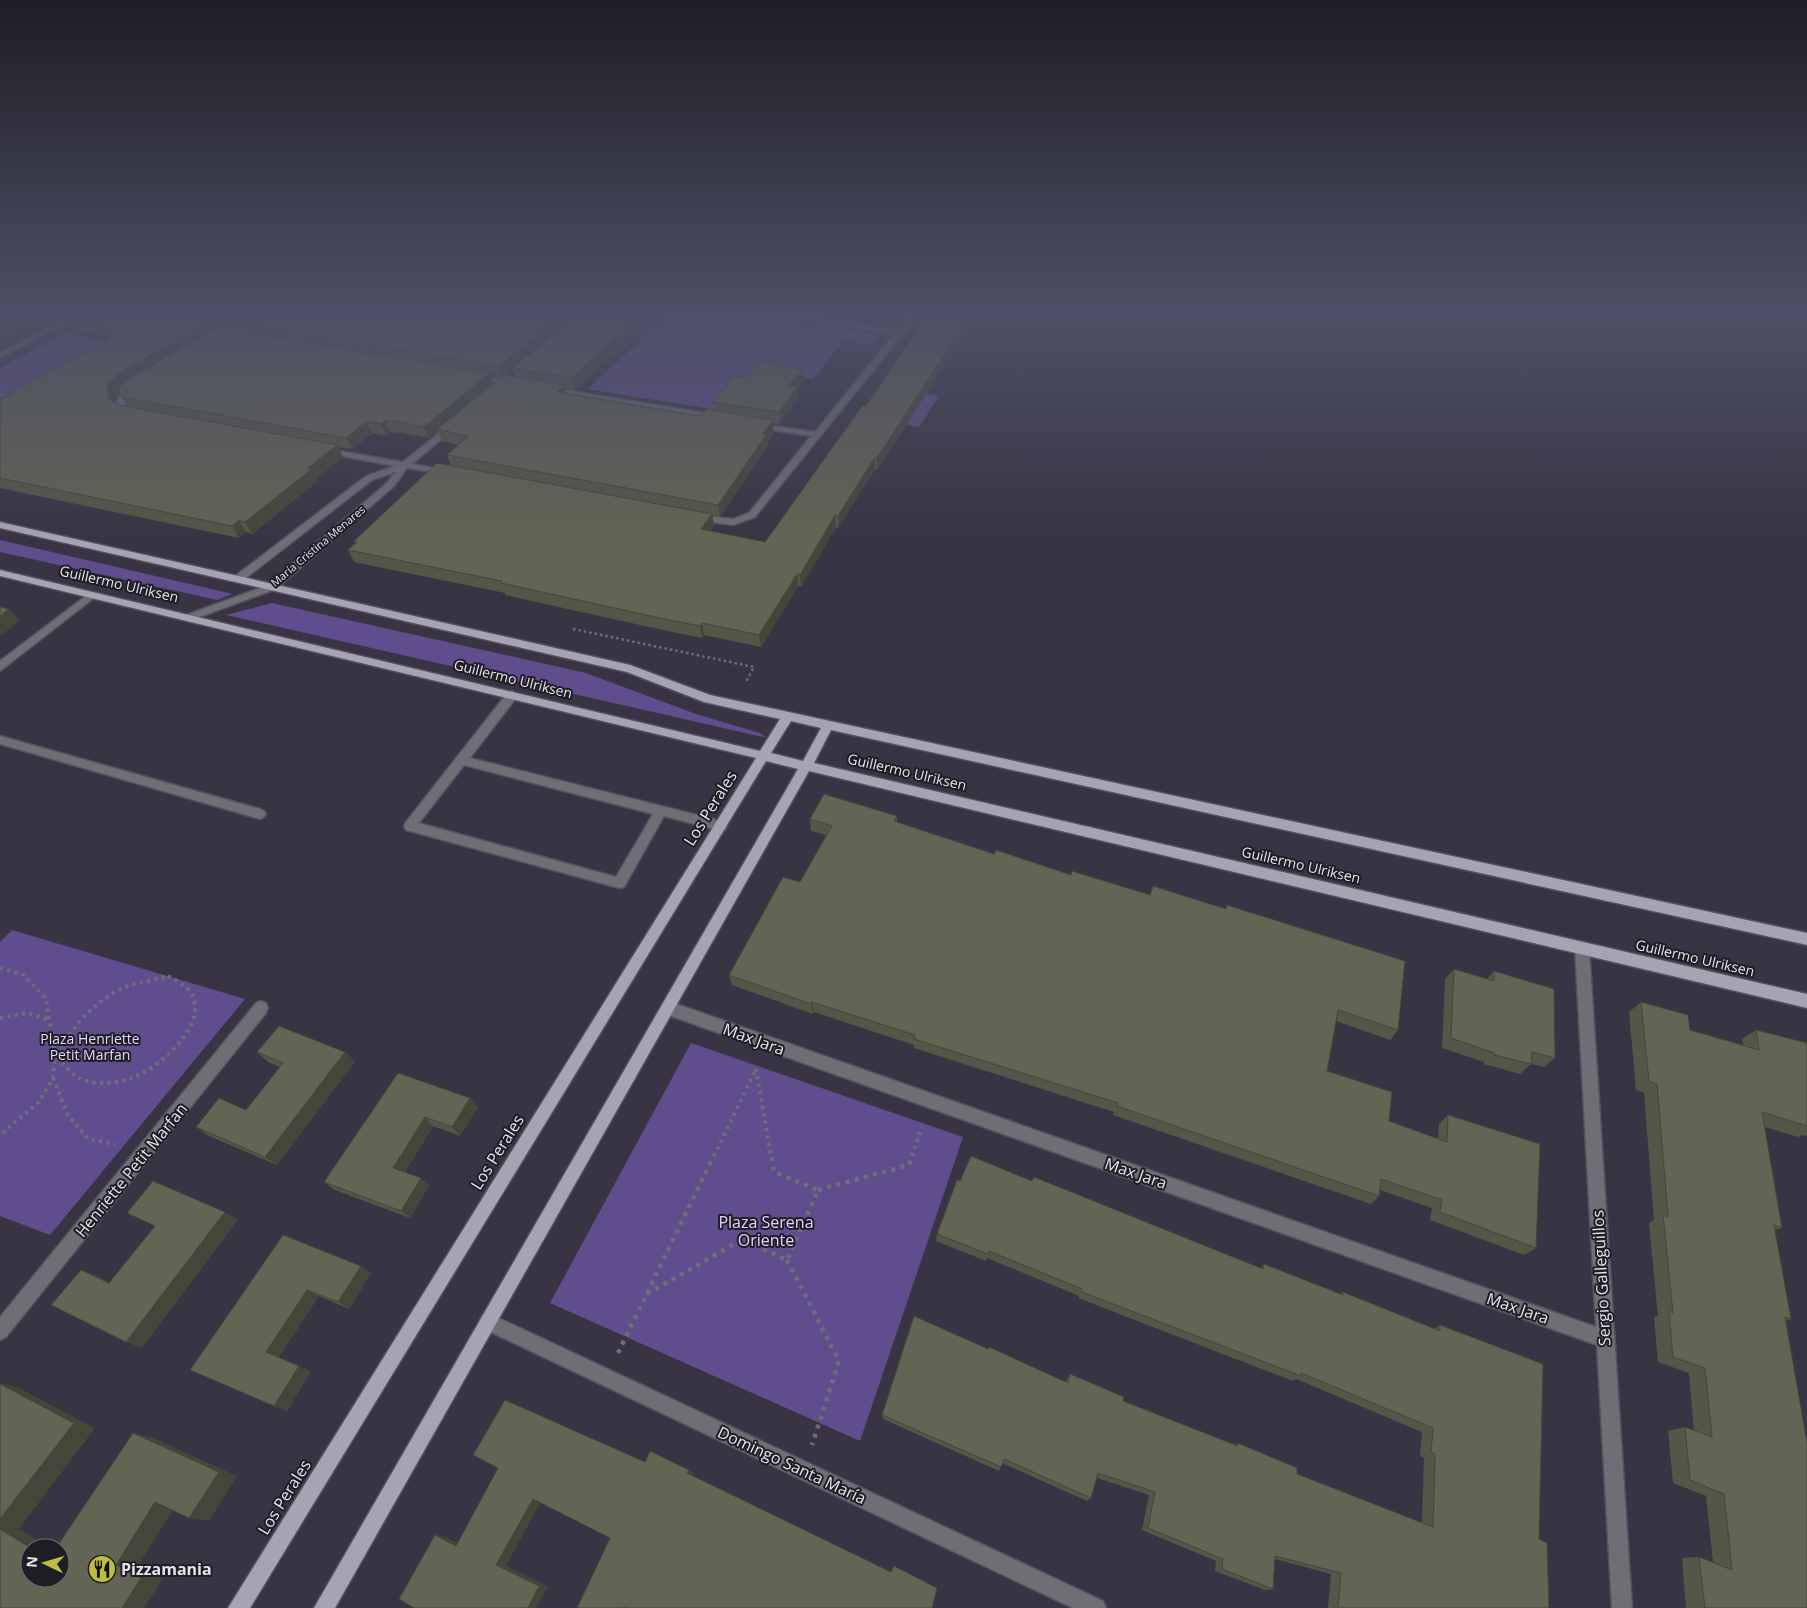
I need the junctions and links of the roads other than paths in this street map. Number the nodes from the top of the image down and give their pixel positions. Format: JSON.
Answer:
{"nodes":[{"id":1,"x":131,"y":389,"type":"edge"},
{"id":2,"x":553,"y":389,"type":"edge"},
{"id":3,"x":855,"y":389,"type":"edge"},
{"id":4,"x":147,"y":416,"type":"edge"},
{"id":5,"x":463,"y":417,"type":"edge"},
{"id":6,"x":730,"y":420,"type":"edge"},
{"id":7,"x":750,"y":424,"type":"edge"},
{"id":8,"x":818,"y":435,"type":"junction"},
{"id":9,"x":319,"y":448,"type":"edge"},
{"id":10,"x":405,"y":465,"type":"junction"},
{"id":11,"x":454,"y":474,"type":"edge"},
{"id":12,"x":689,"y":517,"type":"edge"},
{"id":13,"x":0,"y":525,"type":"edge"},
{"id":14,"x":0,"y":573,"type":"edge"},
{"id":15,"x":238,"y":579,"type":"junction"},
{"id":16,"x":272,"y":587,"type":"junction"},
{"id":17,"x":91,"y":595,"type":"junction"},
{"id":18,"x":190,"y":617,"type":"junction"},
{"id":19,"x":0,"y":667,"type":"edge"},
{"id":20,"x":512,"y":695,"type":"junction"},
{"id":21,"x":788,"y":716,"type":"junction"},
{"id":22,"x":828,"y":725,"type":"junction"},
{"id":23,"x":0,"y":740,"type":"edge"},
{"id":24,"x":764,"y":756,"type":"junction"},
{"id":25,"x":462,"y":760,"type":"junction"},
{"id":26,"x":807,"y":765,"type":"junction"},
{"id":27,"x":662,"y":811,"type":"junction"},
{"id":28,"x":260,"y":814,"type":"dead end"},
{"id":29,"x":721,"y":826,"type":"junction"},
{"id":30,"x":1807,"y":939,"type":"edge"},
{"id":31,"x":1582,"y":948,"type":"junction"},
{"id":32,"x":1807,"y":1001,"type":"edge"},
{"id":33,"x":261,"y":1008,"type":"dead end"},
{"id":34,"x":668,"y":1008,"type":"junction"},
{"id":35,"x":488,"y":1322,"type":"junction"},
{"id":36,"x":0,"y":1331,"type":"edge"},
{"id":37,"x":1604,"y":1339,"type":"junction"},
{"id":38,"x":238,"y":1608,"type":"edge"},
{"id":39,"x":324,"y":1608,"type":"edge"},
{"id":40,"x":1096,"y":1608,"type":"edge"},
{"id":41,"x":1622,"y":1608,"type":"edge"}],
"edges":[{"from":1,"to":4,"type":"street"},
{"from":2,"to":6,"type":"street"},
{"from":3,"to":8,"type":"street"},
{"from":5,"to":10,"type":"street","name":"María Cristina Menares"},
{"from":7,"to":8,"type":"street"},
{"from":8,"to":12,"type":"street"},
{"from":9,"to":10,"type":"street"},
{"from":10,"to":11,"type":"street"},
{"from":10,"to":15,"type":"street","name":"María Cristina Menares"},
{"from":10,"to":16,"type":"street","name":"María Cristina Menares"},
{"from":13,"to":15,"type":"main road","name":"Guillermo Ulriksen"},
{"from":14,"to":17,"type":"main road","name":"Guillermo Ulriksen"},
{"from":15,"to":16,"type":"main road","name":"Guillermo Ulriksen"},
{"from":16,"to":18,"type":"street","name":"María Cristina Menares"},
{"from":16,"to":21,"type":"main road","name":"Guillermo Ulriksen"},
{"from":17,"to":18,"type":"main road","name":"Guillermo Ulriksen"},
{"from":17,"to":19,"type":"street"},
{"from":18,"to":20,"type":"main road","name":"Guillermo Ulriksen"},
{"from":20,"to":24,"type":"main road","name":"Guillermo Ulriksen"},
{"from":20,"to":25,"type":"street"},
{"from":21,"to":22,"type":"main road","name":"Guillermo Ulriksen"},
{"from":21,"to":24,"type":"main road","name":"Los Perales"},
{"from":22,"to":26,"type":"main road"},
{"from":22,"to":30,"type":"main road","name":"Guillermo Ulriksen"},
{"from":23,"to":28,"type":"street"},
{"from":24,"to":26,"type":"main road","name":"Guillermo Ulriksen"},
{"from":24,"to":29,"type":"main road","name":"Los Perales"},
{"from":25,"to":27,"type":"street"},
{"from":25,"to":27,"type":"street"},
{"from":26,"to":31,"type":"main road","name":"Guillermo Ulriksen"},
{"from":26,"to":34,"type":"main road"},
{"from":27,"to":29,"type":"street"},
{"from":29,"to":38,"type":"main road","name":"Los Perales"},
{"from":31,"to":32,"type":"main road","name":"Guillermo Ulriksen"},
{"from":31,"to":37,"type":"street","name":"Sergio Galleguillos"},
{"from":33,"to":36,"type":"street","name":"Henriette Petit Marfan"},
{"from":34,"to":35,"type":"main road"},
{"from":34,"to":37,"type":"street","name":"Max Jara"},
{"from":35,"to":39,"type":"main road"},
{"from":35,"to":40,"type":"street","name":"Domingo Santa María"},
{"from":37,"to":41,"type":"street","name":"Sergio Galleguillos"}]}
